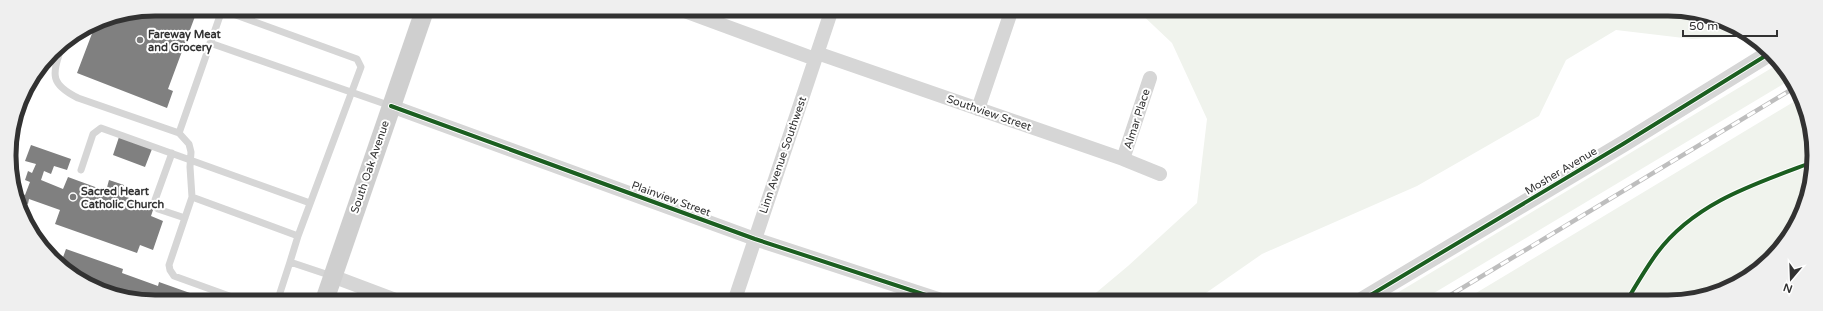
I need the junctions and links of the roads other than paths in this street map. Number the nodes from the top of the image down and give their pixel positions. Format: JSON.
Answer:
{"nodes":[{"id":1,"x":220,"y":16,"type":"edge"},
{"id":2,"x":239,"y":16,"type":"edge"},
{"id":3,"x":423,"y":16,"type":"edge"},
{"id":4,"x":699,"y":16,"type":"edge"},
{"id":5,"x":830,"y":16,"type":"edge"},
{"id":6,"x":1010,"y":16,"type":"edge"},
{"id":7,"x":210,"y":43,"type":"junction"},
{"id":8,"x":59,"y":56,"type":"edge"},
{"id":9,"x":816,"y":56,"type":"junction"},
{"id":10,"x":1765,"y":56,"type":"edge"},
{"id":11,"x":1150,"y":78,"type":"dead end"},
{"id":12,"x":352,"y":92,"type":"junction"},
{"id":13,"x":392,"y":106,"type":"junction"},
{"id":14,"x":978,"y":109,"type":"junction"},
{"id":15,"x":179,"y":133,"type":"junction"},
{"id":16,"x":172,"y":153,"type":"junction"},
{"id":17,"x":1123,"y":159,"type":"junction"},
{"id":18,"x":191,"y":161,"type":"junction"},
{"id":19,"x":81,"y":170,"type":"dead end"},
{"id":20,"x":1160,"y":174,"type":"dead end"},
{"id":21,"x":192,"y":197,"type":"junction"},
{"id":22,"x":310,"y":203,"type":"junction"},
{"id":23,"x":185,"y":218,"type":"junction"},
{"id":24,"x":298,"y":236,"type":"junction"},
{"id":25,"x":755,"y":239,"type":"junction"},
{"id":26,"x":290,"y":262,"type":"junction"},
{"id":27,"x":332,"y":276,"type":"junction"},
{"id":28,"x":227,"y":295,"type":"edge"},
{"id":29,"x":279,"y":295,"type":"edge"},
{"id":30,"x":326,"y":295,"type":"edge"},
{"id":31,"x":382,"y":295,"type":"edge"},
{"id":32,"x":736,"y":295,"type":"edge"},
{"id":33,"x":926,"y":295,"type":"edge"},
{"id":34,"x":1371,"y":295,"type":"edge"}],
"edges":[{"from":1,"to":7,"type":"lane"},
{"from":2,"to":12,"type":"lane"},
{"from":3,"to":13,"type":"main road","name":"South Oak Avenue"},
{"from":4,"to":9,"type":"street","name":"Southview Street"},
{"from":5,"to":9,"type":"street","name":"Linn Avenue Southwest"},
{"from":6,"to":14,"type":"street"},
{"from":7,"to":12,"type":"lane"},
{"from":7,"to":15,"type":"lane"},
{"from":8,"to":15,"type":"lane"},
{"from":9,"to":14,"type":"street","name":"Southview Street"},
{"from":9,"to":25,"type":"street","name":"Linn Avenue Southwest"},
{"from":10,"to":34,"type":"street","name":"Mosher Avenue"},
{"from":11,"to":17,"type":"street","name":"Almar Place"},
{"from":12,"to":13,"type":"lane"},
{"from":12,"to":22,"type":"lane"},
{"from":13,"to":25,"type":"street","name":"Plainview Street"},
{"from":13,"to":27,"type":"main road","name":"South Oak Avenue"},
{"from":14,"to":17,"type":"street","name":"Southview Street"},
{"from":15,"to":18,"type":"lane"},
{"from":16,"to":18,"type":"lane"},
{"from":16,"to":19,"type":"lane"},
{"from":16,"to":23,"type":"lane"},
{"from":17,"to":20,"type":"street","name":"Southview Street"},
{"from":18,"to":21,"type":"lane"},
{"from":18,"to":22,"type":"lane"},
{"from":21,"to":23,"type":"lane"},
{"from":21,"to":24,"type":"lane"},
{"from":22,"to":24,"type":"lane"},
{"from":23,"to":28,"type":"lane"},
{"from":24,"to":26,"type":"lane"},
{"from":25,"to":32,"type":"street","name":"Linn Avenue Southwest"},
{"from":25,"to":33,"type":"street","name":"Plainview Street"},
{"from":26,"to":27,"type":"lane"},
{"from":26,"to":29,"type":"lane"},
{"from":27,"to":30,"type":"main road","name":"South Oak Avenue"},
{"from":27,"to":31,"type":"street"}]}
